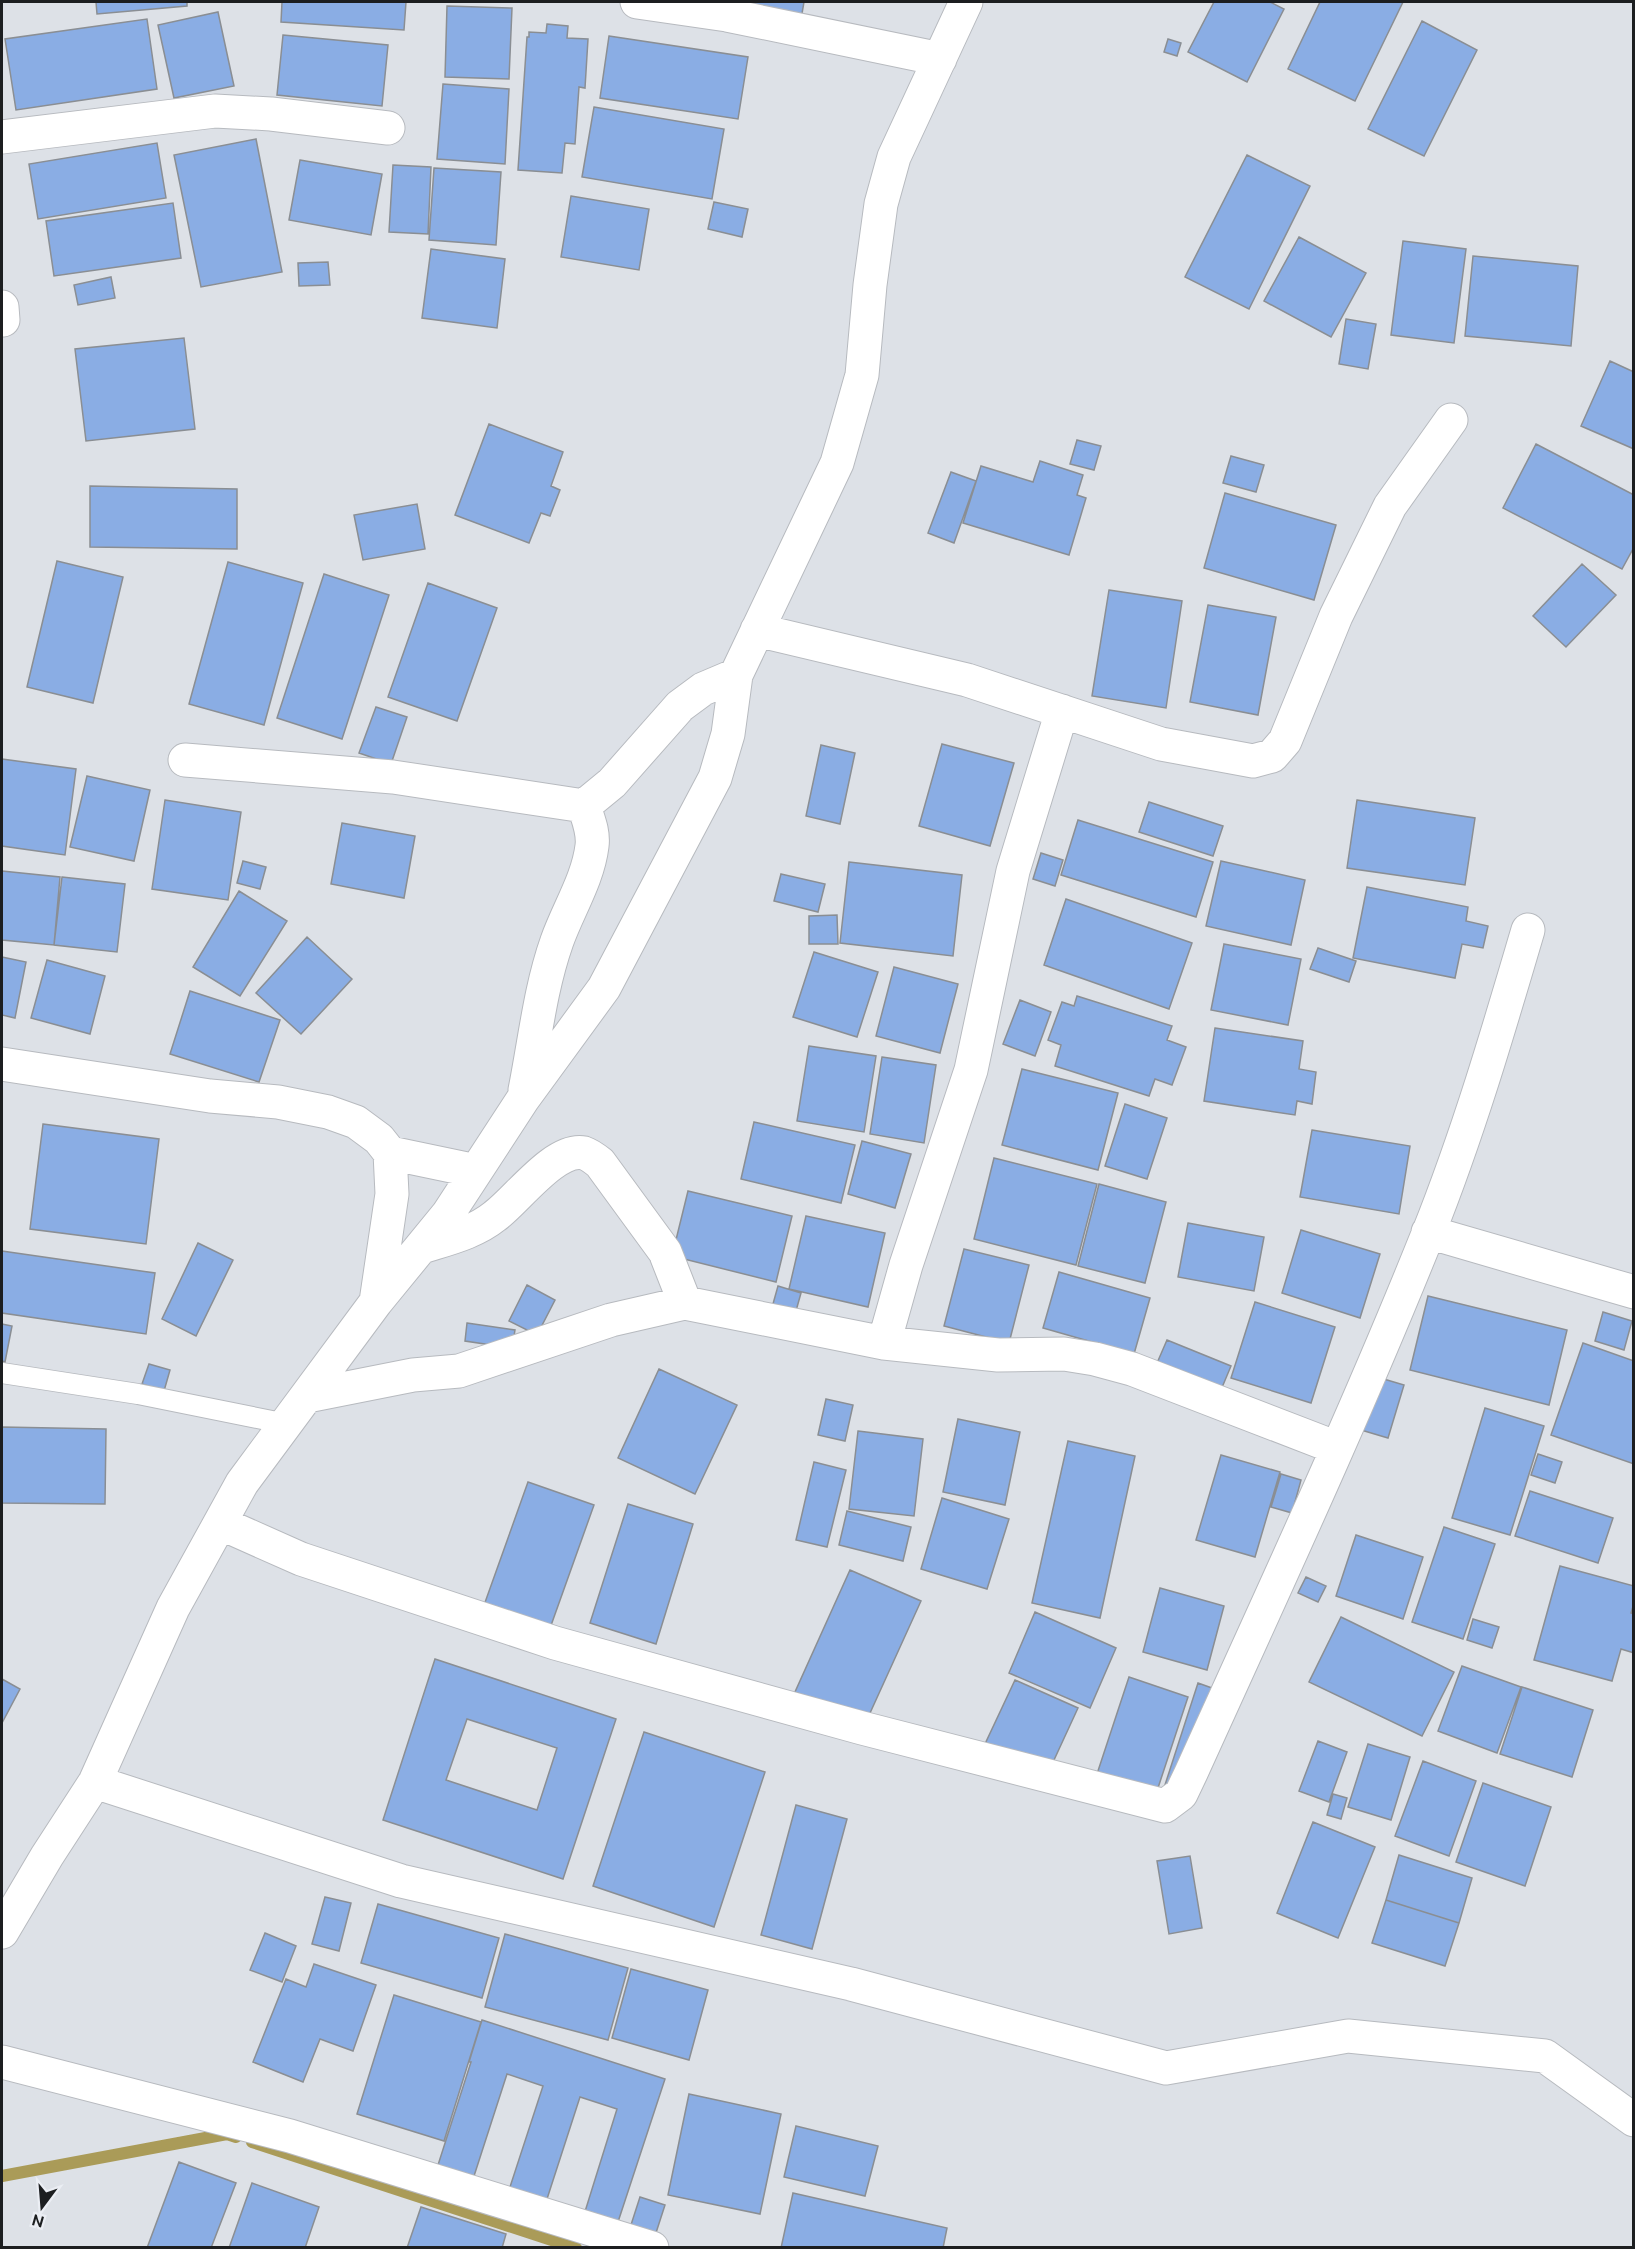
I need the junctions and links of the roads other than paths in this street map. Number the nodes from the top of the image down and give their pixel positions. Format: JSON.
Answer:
{"nodes":[{"id":1,"x":637,"y":2,"type":"edge"},
{"id":2,"x":966,"y":2,"type":"edge"},
{"id":3,"x":940,"y":59,"type":"junction"},
{"id":4,"x":388,"y":128,"type":"dead end"},
{"id":5,"x":2,"y":137,"type":"edge"},
{"id":6,"x":1451,"y":420,"type":"dead end"},
{"id":7,"x":757,"y":630,"type":"junction"},
{"id":8,"x":736,"y":675,"type":"junction"},
{"id":9,"x":1062,"y":711,"type":"junction"},
{"id":10,"x":185,"y":760,"type":"dead end"},
{"id":11,"x":584,"y":806,"type":"junction"},
{"id":12,"x":1528,"y":930,"type":"dead end"},
{"id":13,"x":2,"y":1064,"type":"edge"},
{"id":14,"x":523,"y":1099,"type":"junction"},
{"id":15,"x":390,"y":1153,"type":"junction"},
{"id":16,"x":476,"y":1171,"type":"junction"},
{"id":17,"x":1428,"y":1232,"type":"junction"},
{"id":18,"x":422,"y":1247,"type":"junction"},
{"id":19,"x":1634,"y":1292,"type":"edge"},
{"id":20,"x":376,"y":1302,"type":"junction"},
{"id":21,"x":685,"y":1303,"type":"junction"},
{"id":22,"x":884,"y":1343,"type":"junction"},
{"id":23,"x":2,"y":1373,"type":"edge"},
{"id":24,"x":307,"y":1396,"type":"junction"},
{"id":25,"x":287,"y":1424,"type":"junction"},
{"id":26,"x":1337,"y":1448,"type":"junction"},
{"id":27,"x":220,"y":1523,"type":"junction"},
{"id":28,"x":95,"y":1782,"type":"junction"},
{"id":29,"x":2,"y":1932,"type":"edge"},
{"id":30,"x":2,"y":2062,"type":"edge"},
{"id":31,"x":1634,"y":2120,"type":"edge"},
{"id":32,"x":652,"y":2247,"type":"edge"}],
"edges":[{"from":1,"to":3,"type":"street"},
{"from":2,"to":3,"type":"street"},
{"from":3,"to":7,"type":"street"},
{"from":4,"to":5,"type":"street"},
{"from":6,"to":9,"type":"street"},
{"from":7,"to":8,"type":"street"},
{"from":7,"to":9,"type":"street"},
{"from":8,"to":11,"type":"street"},
{"from":8,"to":14,"type":"street"},
{"from":9,"to":22,"type":"street"},
{"from":10,"to":11,"type":"street"},
{"from":11,"to":14,"type":"street"},
{"from":12,"to":17,"type":"street"},
{"from":13,"to":15,"type":"street"},
{"from":14,"to":16,"type":"street"},
{"from":15,"to":16,"type":"street"},
{"from":15,"to":20,"type":"street"},
{"from":16,"to":18,"type":"street"},
{"from":17,"to":19,"type":"street"},
{"from":17,"to":26,"type":"street"},
{"from":18,"to":20,"type":"street"},
{"from":18,"to":21,"type":"street"},
{"from":20,"to":24,"type":"street"},
{"from":21,"to":22,"type":"street"},
{"from":21,"to":24,"type":"street"},
{"from":22,"to":26,"type":"street"},
{"from":23,"to":25,"type":"lane"},
{"from":24,"to":25,"type":"street"},
{"from":25,"to":27,"type":"street"},
{"from":26,"to":27,"type":"street"},
{"from":27,"to":28,"type":"street"},
{"from":28,"to":29,"type":"street"},
{"from":28,"to":31,"type":"street"},
{"from":30,"to":32,"type":"street"}]}
